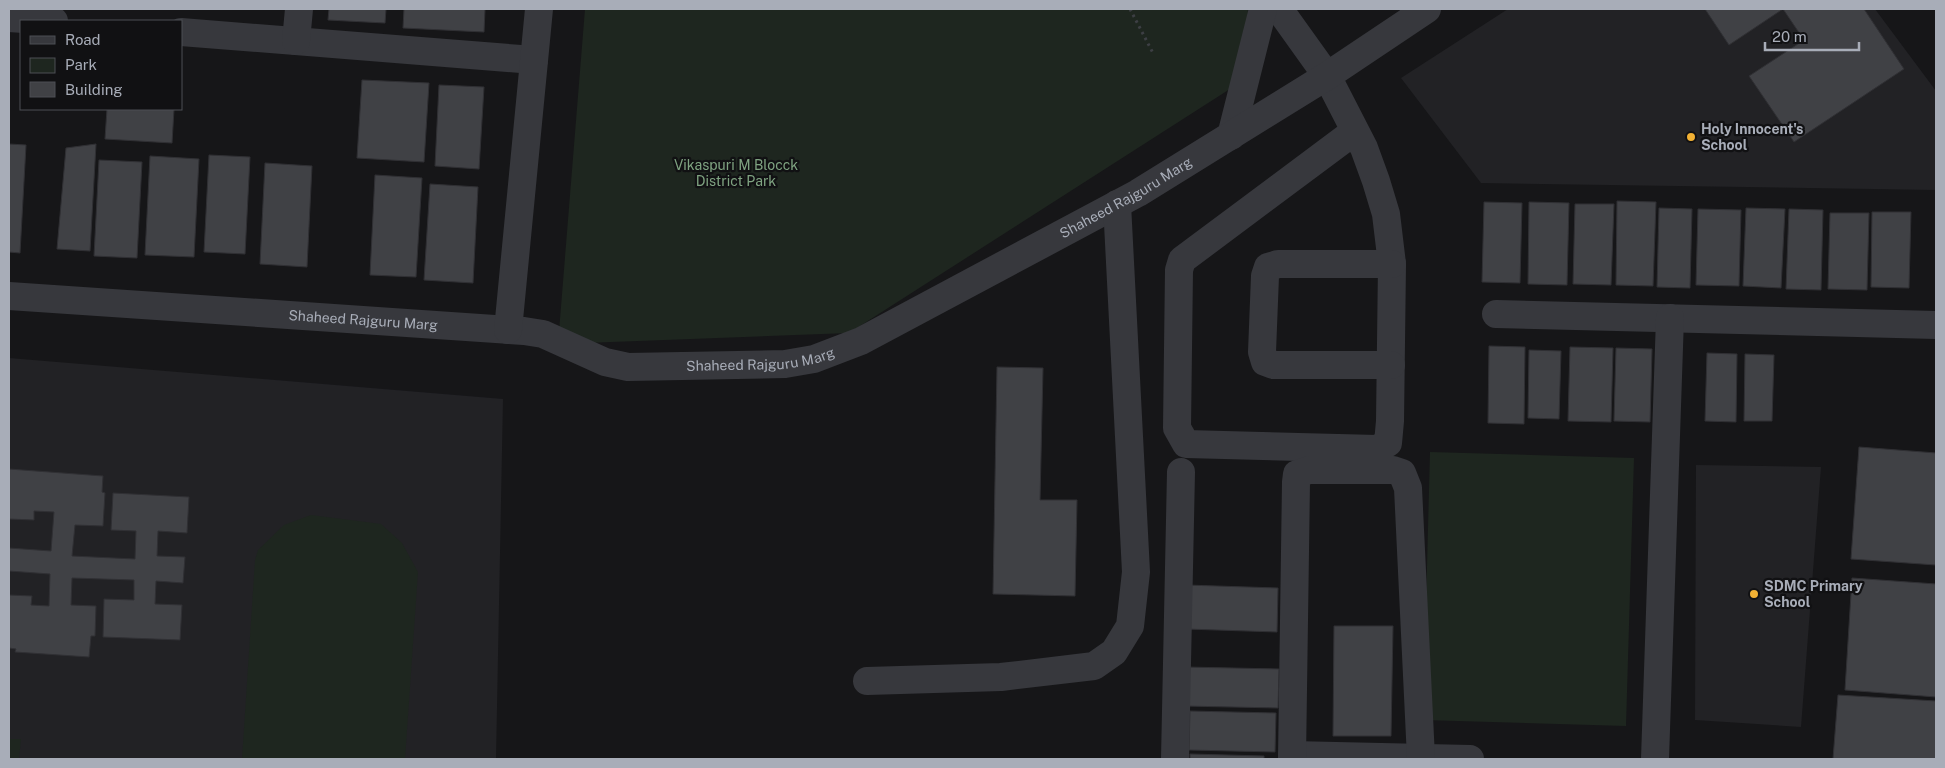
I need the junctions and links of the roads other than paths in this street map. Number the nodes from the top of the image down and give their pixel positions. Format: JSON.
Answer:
{"nodes":[{"id":1,"x":299,"y":9,"type":"edge"},
{"id":2,"x":539,"y":9,"type":"edge"},
{"id":3,"x":1263,"y":9,"type":"edge"},
{"id":4,"x":1279,"y":9,"type":"edge"},
{"id":5,"x":1427,"y":9,"type":"edge"},
{"id":6,"x":9,"y":18,"type":"edge"},
{"id":7,"x":39,"y":20,"type":"edge"},
{"id":8,"x":182,"y":32,"type":"edge"},
{"id":9,"x":296,"y":41,"type":"junction"},
{"id":10,"x":534,"y":60,"type":"junction"},
{"id":11,"x":1327,"y":76,"type":"junction"},
{"id":12,"x":1355,"y":131,"type":"junction"},
{"id":13,"x":1231,"y":136,"type":"junction"},
{"id":14,"x":1117,"y":204,"type":"junction"},
{"id":15,"x":1392,"y":264,"type":"junction"},
{"id":16,"x":9,"y":296,"type":"edge"},
{"id":17,"x":1496,"y":314,"type":"dead end"},
{"id":18,"x":1670,"y":318,"type":"junction"},
{"id":19,"x":1936,"y":325,"type":"edge"},
{"id":20,"x":508,"y":330,"type":"junction"},
{"id":21,"x":1391,"y":365,"type":"junction"},
{"id":22,"x":1180,"y":472,"type":"dead end"},
{"id":23,"x":867,"y":681,"type":"dead end"},
{"id":24,"x":1292,"y":757,"type":"edge"},
{"id":25,"x":1421,"y":758,"type":"junction"},
{"id":26,"x":1175,"y":759,"type":"edge"},
{"id":27,"x":1470,"y":759,"type":"edge"},
{"id":28,"x":1655,"y":759,"type":"edge"}],
"edges":[{"from":1,"to":9,"type":"street"},
{"from":2,"to":10,"type":"street"},
{"from":3,"to":13,"type":"street"},
{"from":4,"to":11,"type":"street"},
{"from":5,"to":11,"type":"street","name":"Shaheed Rajguru Marg"},
{"from":6,"to":7,"type":"street"},
{"from":8,"to":9,"type":"street"},
{"from":9,"to":10,"type":"street"},
{"from":10,"to":20,"type":"street"},
{"from":11,"to":12,"type":"street"},
{"from":11,"to":13,"type":"street","name":"Shaheed Rajguru Marg"},
{"from":12,"to":15,"type":"street"},
{"from":12,"to":21,"type":"street"},
{"from":13,"to":14,"type":"street","name":"Shaheed Rajguru Marg"},
{"from":14,"to":20,"type":"street","name":"Shaheed Rajguru Marg"},
{"from":14,"to":23,"type":"street"},
{"from":15,"to":21,"type":"street"},
{"from":15,"to":21,"type":"street"},
{"from":16,"to":20,"type":"street","name":"Shaheed Rajguru Marg"},
{"from":17,"to":18,"type":"street"},
{"from":18,"to":19,"type":"street"},
{"from":18,"to":28,"type":"street"},
{"from":22,"to":26,"type":"street"},
{"from":24,"to":25,"type":"street"},
{"from":24,"to":25,"type":"street"},
{"from":25,"to":27,"type":"street"}]}
